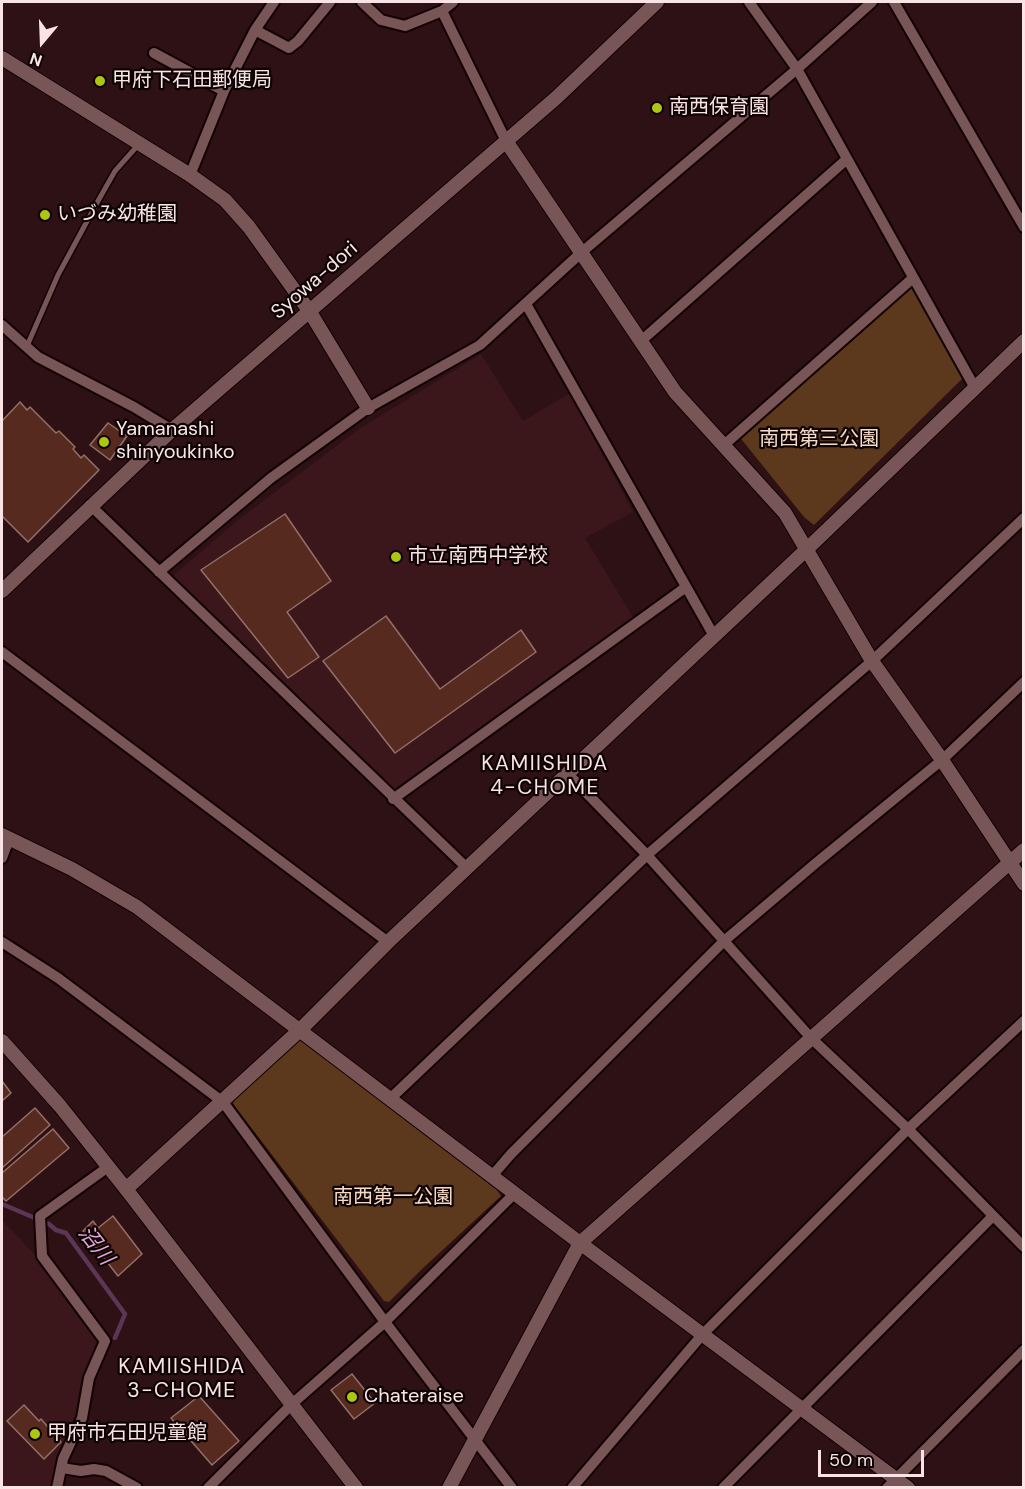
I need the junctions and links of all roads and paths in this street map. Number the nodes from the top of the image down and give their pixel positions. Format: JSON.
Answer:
{"nodes":[{"id":1,"x":274,"y":2,"type":"edge"},
{"id":2,"x":330,"y":2,"type":"edge"},
{"id":3,"x":362,"y":2,"type":"edge"},
{"id":4,"x":453,"y":2,"type":"edge"},
{"id":5,"x":657,"y":2,"type":"edge"},
{"id":6,"x":749,"y":2,"type":"edge"},
{"id":7,"x":872,"y":2,"type":"edge"},
{"id":8,"x":894,"y":2,"type":"edge"},
{"id":9,"x":442,"y":11,"type":"junction"},
{"id":10,"x":255,"y":30,"type":"junction"},
{"id":11,"x":154,"y":53,"type":"dead end"},
{"id":12,"x":2,"y":58,"type":"edge"},
{"id":13,"x":797,"y":69,"type":"junction"},
{"id":14,"x":224,"y":91,"type":"junction"},
{"id":15,"x":506,"y":141,"type":"junction"},
{"id":16,"x":139,"y":144,"type":"junction"},
{"id":17,"x":848,"y":159,"type":"junction"},
{"id":18,"x":190,"y":176,"type":"junction"},
{"id":19,"x":1023,"y":227,"type":"edge"},
{"id":20,"x":582,"y":252,"type":"junction"},
{"id":21,"x":914,"y":278,"type":"junction"},
{"id":22,"x":526,"y":304,"type":"junction"},
{"id":23,"x":310,"y":312,"type":"junction"},
{"id":24,"x":2,"y":325,"type":"edge"},
{"id":25,"x":640,"y":341,"type":"junction"},
{"id":26,"x":1023,"y":341,"type":"edge"},
{"id":27,"x":27,"y":346,"type":"junction"},
{"id":28,"x":975,"y":388,"type":"junction"},
{"id":29,"x":368,"y":408,"type":"junction"},
{"id":30,"x":172,"y":430,"type":"junction"},
{"id":31,"x":724,"y":445,"type":"junction"},
{"id":32,"x":90,"y":506,"type":"junction"},
{"id":33,"x":1023,"y":518,"type":"edge"},
{"id":34,"x":807,"y":549,"type":"junction"},
{"id":35,"x":159,"y":572,"type":"junction"},
{"id":36,"x":686,"y":587,"type":"junction"},
{"id":37,"x":2,"y":591,"type":"edge"},
{"id":38,"x":714,"y":636,"type":"junction"},
{"id":39,"x":2,"y":652,"type":"edge"},
{"id":40,"x":872,"y":661,"type":"junction"},
{"id":41,"x":1023,"y":682,"type":"edge"},
{"id":42,"x":942,"y":760,"type":"junction"},
{"id":43,"x":568,"y":774,"type":"junction"},
{"id":44,"x":393,"y":799,"type":"junction"},
{"id":45,"x":5,"y":837,"type":"edge"},
{"id":46,"x":1023,"y":850,"type":"edge"},
{"id":47,"x":647,"y":855,"type":"junction"},
{"id":48,"x":2,"y":858,"type":"edge"},
{"id":49,"x":1009,"y":863,"type":"junction"},
{"id":50,"x":467,"y":868,"type":"junction"},
{"id":51,"x":1023,"y":884,"type":"edge"},
{"id":52,"x":724,"y":941,"type":"junction"},
{"id":53,"x":2,"y":942,"type":"edge"},
{"id":54,"x":388,"y":942,"type":"junction"},
{"id":55,"x":1023,"y":1021,"type":"edge"},
{"id":56,"x":301,"y":1029,"type":"junction"},
{"id":57,"x":812,"y":1038,"type":"junction"},
{"id":58,"x":2,"y":1041,"type":"edge"},
{"id":59,"x":392,"y":1098,"type":"junction"},
{"id":60,"x":223,"y":1102,"type":"junction"},
{"id":61,"x":908,"y":1129,"type":"junction"},
{"id":62,"x":108,"y":1167,"type":"junction"},
{"id":63,"x":492,"y":1176,"type":"junction"},
{"id":64,"x":126,"y":1189,"type":"junction"},
{"id":65,"x":515,"y":1193,"type":"junction"},
{"id":66,"x":993,"y":1216,"type":"junction"},
{"id":67,"x":580,"y":1243,"type":"junction"},
{"id":68,"x":1023,"y":1247,"type":"edge"},
{"id":69,"x":385,"y":1322,"type":"junction"},
{"id":70,"x":702,"y":1335,"type":"junction"},
{"id":71,"x":1023,"y":1350,"type":"edge"},
{"id":72,"x":292,"y":1404,"type":"junction"},
{"id":73,"x":802,"y":1407,"type":"junction"},
{"id":74,"x":475,"y":1440,"type":"junction"},
{"id":75,"x":62,"y":1468,"type":"junction"},
{"id":76,"x":891,"y":1483,"type":"edge"},
{"id":77,"x":57,"y":1488,"type":"edge"},
{"id":78,"x":138,"y":1488,"type":"edge"},
{"id":79,"x":208,"y":1488,"type":"edge"},
{"id":80,"x":356,"y":1488,"type":"edge"},
{"id":81,"x":449,"y":1488,"type":"edge"},
{"id":82,"x":512,"y":1488,"type":"edge"},
{"id":83,"x":572,"y":1488,"type":"edge"},
{"id":84,"x":723,"y":1488,"type":"edge"},
{"id":85,"x":908,"y":1488,"type":"edge"}],
"edges":[{"from":1,"to":10,"type":"street"},
{"from":2,"to":10,"type":"street"},
{"from":3,"to":9,"type":"street"},
{"from":4,"to":9,"type":"street"},
{"from":5,"to":15,"type":"street","name":"Syowa-dori"},
{"from":6,"to":13,"type":"street"},
{"from":7,"to":13,"type":"street"},
{"from":8,"to":19,"type":"street"},
{"from":9,"to":15,"type":"street"},
{"from":10,"to":14,"type":"street"},
{"from":11,"to":14,"type":"street"},
{"from":12,"to":16,"type":"street"},
{"from":13,"to":17,"type":"street"},
{"from":13,"to":20,"type":"street"},
{"from":14,"to":18,"type":"street"},
{"from":15,"to":20,"type":"street"},
{"from":15,"to":23,"type":"street","name":"Syowa-dori"},
{"from":16,"to":18,"type":"street"},
{"from":16,"to":27,"type":"lane"},
{"from":17,"to":21,"type":"street"},
{"from":17,"to":25,"type":"street"},
{"from":18,"to":23,"type":"street"},
{"from":20,"to":22,"type":"street"},
{"from":20,"to":25,"type":"street"},
{"from":21,"to":28,"type":"street"},
{"from":21,"to":31,"type":"street"},
{"from":22,"to":29,"type":"street"},
{"from":22,"to":36,"type":"street"},
{"from":23,"to":29,"type":"street"},
{"from":23,"to":30,"type":"street","name":"Syowa-dori"},
{"from":24,"to":27,"type":"street"},
{"from":25,"to":31,"type":"street"},
{"from":26,"to":28,"type":"street"},
{"from":27,"to":30,"type":"street"},
{"from":28,"to":34,"type":"street"},
{"from":29,"to":35,"type":"street"},
{"from":30,"to":32,"type":"street","name":"Syowa-dori"},
{"from":31,"to":34,"type":"street"},
{"from":32,"to":35,"type":"street"},
{"from":32,"to":37,"type":"street","name":"Syowa-dori"},
{"from":33,"to":40,"type":"street"},
{"from":34,"to":38,"type":"street"},
{"from":34,"to":40,"type":"street"},
{"from":35,"to":44,"type":"street"},
{"from":36,"to":38,"type":"street"},
{"from":36,"to":44,"type":"street"},
{"from":38,"to":43,"type":"street"},
{"from":39,"to":54,"type":"street"},
{"from":40,"to":42,"type":"street"},
{"from":40,"to":47,"type":"street"},
{"from":41,"to":42,"type":"street"},
{"from":42,"to":49,"type":"street"},
{"from":42,"to":52,"type":"street"},
{"from":43,"to":47,"type":"street"},
{"from":43,"to":50,"type":"street"},
{"from":44,"to":50,"type":"street"},
{"from":45,"to":48,"type":"street"},
{"from":45,"to":56,"type":"street"},
{"from":46,"to":49,"type":"street"},
{"from":47,"to":52,"type":"street"},
{"from":47,"to":59,"type":"street"},
{"from":49,"to":51,"type":"street"},
{"from":49,"to":57,"type":"street"},
{"from":50,"to":54,"type":"street"},
{"from":52,"to":57,"type":"street"},
{"from":52,"to":63,"type":"street"},
{"from":53,"to":60,"type":"street"},
{"from":54,"to":56,"type":"street"},
{"from":55,"to":61,"type":"street"},
{"from":56,"to":59,"type":"street"},
{"from":56,"to":60,"type":"street"},
{"from":57,"to":61,"type":"street"},
{"from":57,"to":67,"type":"street"},
{"from":58,"to":62,"type":"street"},
{"from":59,"to":63,"type":"street"},
{"from":60,"to":64,"type":"street"},
{"from":60,"to":69,"type":"street"},
{"from":61,"to":66,"type":"street"},
{"from":61,"to":70,"type":"street"},
{"from":62,"to":64,"type":"street"},
{"from":62,"to":75,"type":"street"},
{"from":63,"to":65,"type":"street"},
{"from":64,"to":72,"type":"street"},
{"from":65,"to":67,"type":"street"},
{"from":65,"to":69,"type":"street"},
{"from":66,"to":68,"type":"street"},
{"from":66,"to":73,"type":"street"},
{"from":67,"to":70,"type":"street"},
{"from":67,"to":74,"type":"street"},
{"from":69,"to":72,"type":"street"},
{"from":69,"to":74,"type":"street"},
{"from":70,"to":73,"type":"street"},
{"from":70,"to":83,"type":"street"},
{"from":71,"to":76,"type":"street"},
{"from":72,"to":79,"type":"street"},
{"from":72,"to":80,"type":"street"},
{"from":73,"to":76,"type":"street"},
{"from":73,"to":84,"type":"street"},
{"from":74,"to":81,"type":"street"},
{"from":74,"to":82,"type":"street"},
{"from":75,"to":77,"type":"street"},
{"from":75,"to":78,"type":"street"},
{"from":76,"to":85,"type":"street"}]}
